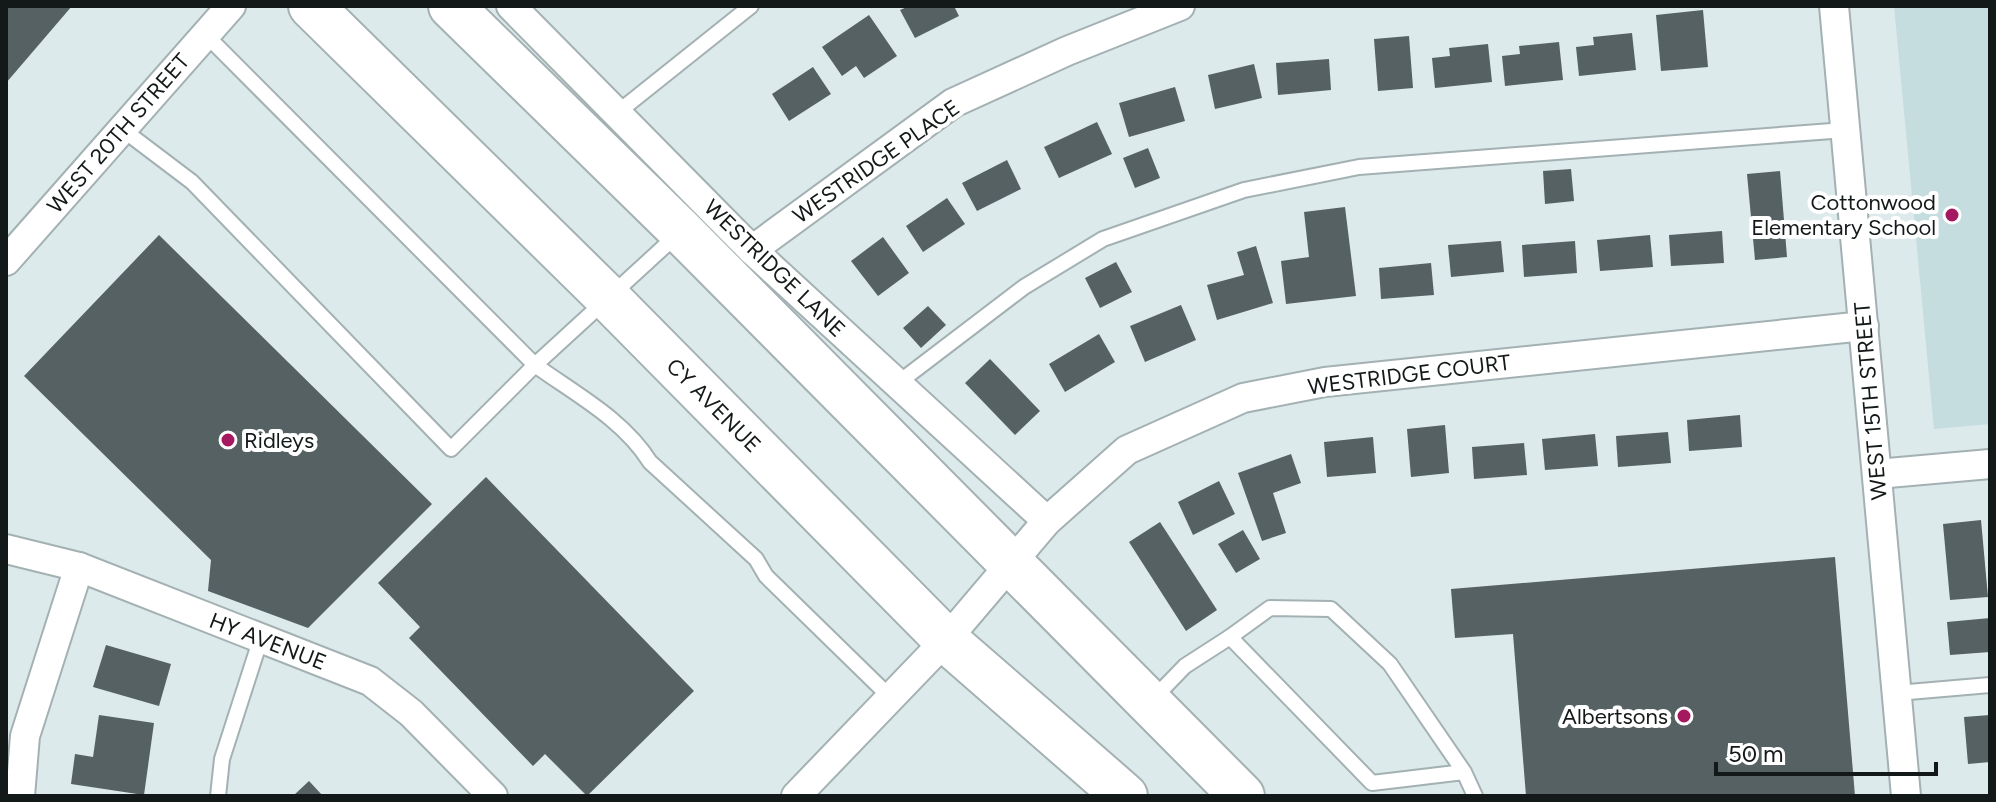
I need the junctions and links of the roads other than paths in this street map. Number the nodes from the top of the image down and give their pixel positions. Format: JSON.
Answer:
{"nodes":[{"id":1,"x":231,"y":6,"type":"edge"},
{"id":2,"x":311,"y":6,"type":"edge"},
{"id":3,"x":451,"y":6,"type":"edge"},
{"id":4,"x":511,"y":6,"type":"edge"},
{"id":5,"x":751,"y":6,"type":"edge"},
{"id":6,"x":1180,"y":6,"type":"edge"},
{"id":7,"x":1834,"y":6,"type":"edge"},
{"id":8,"x":204,"y":33,"type":"junction"},
{"id":9,"x":617,"y":113,"type":"junction"},
{"id":10,"x":122,"y":129,"type":"junction"},
{"id":11,"x":1845,"y":130,"type":"junction"},
{"id":12,"x":681,"y":231,"type":"junction"},
{"id":13,"x":752,"y":250,"type":"junction"},
{"id":14,"x":6,"y":261,"type":"edge"},
{"id":15,"x":608,"y":298,"type":"junction"},
{"id":16,"x":1864,"y":326,"type":"junction"},
{"id":17,"x":535,"y":365,"type":"junction"},
{"id":18,"x":898,"y":383,"type":"junction"},
{"id":19,"x":1990,"y":464,"type":"edge"},
{"id":20,"x":1877,"y":474,"type":"junction"},
{"id":21,"x":1047,"y":521,"type":"junction"},
{"id":22,"x":6,"y":549,"type":"edge"},
{"id":23,"x":1013,"y":564,"type":"junction"},
{"id":24,"x":79,"y":567,"type":"junction"},
{"id":25,"x":1230,"y":637,"type":"junction"},
{"id":26,"x":261,"y":638,"type":"junction"},
{"id":27,"x":946,"y":640,"type":"junction"},
{"id":28,"x":1990,"y":685,"type":"edge"},
{"id":29,"x":1897,"y":693,"type":"junction"},
{"id":30,"x":890,"y":697,"type":"junction"},
{"id":31,"x":1148,"y":703,"type":"junction"},
{"id":32,"x":1464,"y":772,"type":"junction"},
{"id":33,"x":20,"y":796,"type":"edge"},
{"id":34,"x":218,"y":796,"type":"edge"},
{"id":35,"x":493,"y":796,"type":"edge"},
{"id":36,"x":796,"y":796,"type":"edge"},
{"id":37,"x":1125,"y":796,"type":"edge"},
{"id":38,"x":1242,"y":796,"type":"edge"},
{"id":39,"x":1475,"y":796,"type":"edge"},
{"id":40,"x":1906,"y":796,"type":"edge"}],
"edges":[{"from":1,"to":8,"type":"street","name":"WEST 20TH STREET"},
{"from":2,"to":15,"type":"main road","name":"CY AVENUE"},
{"from":3,"to":12,"type":"main road"},
{"from":4,"to":9,"type":"street","name":"WESTRIDGE LANE"},
{"from":5,"to":9,"type":"lane"},
{"from":6,"to":13,"type":"street","name":"WESTRIDGE PLACE"},
{"from":7,"to":11,"type":"street","name":"WEST 15TH STREET"},
{"from":8,"to":10,"type":"street","name":"WEST 20TH STREET"},
{"from":8,"to":17,"type":"lane"},
{"from":9,"to":13,"type":"street","name":"WESTRIDGE LANE"},
{"from":10,"to":14,"type":"street","name":"WEST 20TH STREET"},
{"from":10,"to":17,"type":"lane"},
{"from":11,"to":16,"type":"street","name":"WEST 15TH STREET"},
{"from":11,"to":18,"type":"lane"},
{"from":12,"to":15,"type":"lane"},
{"from":12,"to":23,"type":"main road"},
{"from":13,"to":18,"type":"street","name":"WESTRIDGE LANE"},
{"from":15,"to":17,"type":"lane"},
{"from":15,"to":27,"type":"main road","name":"CY AVENUE"},
{"from":16,"to":20,"type":"street","name":"WEST 15TH STREET"},
{"from":16,"to":21,"type":"street","name":"WESTRIDGE COURT"},
{"from":17,"to":30,"type":"lane"},
{"from":18,"to":21,"type":"street","name":"WESTRIDGE LANE"},
{"from":19,"to":20,"type":"street"},
{"from":20,"to":29,"type":"street","name":"WEST 15TH STREET"},
{"from":21,"to":23,"type":"street","name":"WESTRIDGE COURT"},
{"from":22,"to":24,"type":"street","name":"HY AVENUE"},
{"from":23,"to":27,"type":"street","name":"WESTRIDGE COURT"},
{"from":23,"to":31,"type":"main road"},
{"from":24,"to":26,"type":"street","name":"HY AVENUE"},
{"from":24,"to":33,"type":"street"},
{"from":25,"to":31,"type":"lane"},
{"from":25,"to":32,"type":"lane"},
{"from":25,"to":32,"type":"lane"},
{"from":26,"to":34,"type":"lane"},
{"from":26,"to":35,"type":"street","name":"HY AVENUE"},
{"from":27,"to":30,"type":"street","name":"WESTRIDGE COURT"},
{"from":27,"to":37,"type":"main road","name":"CY AVENUE"},
{"from":28,"to":29,"type":"lane"},
{"from":29,"to":40,"type":"street","name":"WEST 15TH STREET"},
{"from":30,"to":36,"type":"street","name":"WESTRIDGE COURT"},
{"from":31,"to":38,"type":"main road"},
{"from":32,"to":39,"type":"lane"}]}
